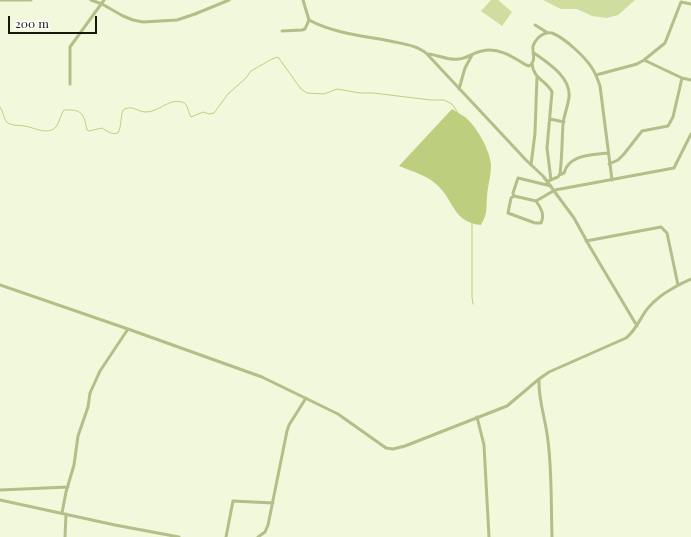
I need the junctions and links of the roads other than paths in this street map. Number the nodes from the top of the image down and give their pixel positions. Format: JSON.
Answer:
{"nodes":[{"id":1,"x":0,"y":0,"type":"edge"},
{"id":2,"x":31,"y":0,"type":"edge"},
{"id":3,"x":91,"y":0,"type":"edge"},
{"id":4,"x":229,"y":0,"type":"edge"},
{"id":5,"x":303,"y":0,"type":"edge"},
{"id":6,"x":681,"y":1,"type":"edge"},
{"id":7,"x":100,"y":2,"type":"edge"},
{"id":8,"x":691,"y":4,"type":"edge"},
{"id":9,"x":309,"y":20,"type":"junction"},
{"id":10,"x":534,"y":25,"type":"dead end"},
{"id":11,"x":282,"y":31,"type":"dead end"},
{"id":12,"x":548,"y":33,"type":"junction"},
{"id":13,"x":428,"y":54,"type":"junction"},
{"id":14,"x":535,"y":54,"type":"junction"},
{"id":15,"x":472,"y":55,"type":"junction"},
{"id":16,"x":644,"y":60,"type":"junction"},
{"id":17,"x":530,"y":65,"type":"junction"},
{"id":18,"x":596,"y":75,"type":"junction"},
{"id":19,"x":538,"y":76,"type":"junction"},
{"id":20,"x":682,"y":78,"type":"junction"},
{"id":21,"x":691,"y":80,"type":"edge"},
{"id":22,"x":70,"y":84,"type":"dead end"},
{"id":23,"x":458,"y":89,"type":"junction"},
{"id":24,"x":550,"y":119,"type":"junction"},
{"id":25,"x":564,"y":122,"type":"junction"},
{"id":26,"x":691,"y":134,"type":"edge"},
{"id":27,"x":608,"y":153,"type":"junction"},
{"id":28,"x":609,"y":164,"type":"junction"},
{"id":29,"x":530,"y":165,"type":"junction"},
{"id":30,"x":559,"y":175,"type":"junction"},
{"id":31,"x":612,"y":180,"type":"junction"},
{"id":32,"x":549,"y":181,"type":"junction"},
{"id":33,"x":551,"y":186,"type":"junction"},
{"id":34,"x":555,"y":190,"type":"junction"},
{"id":35,"x":514,"y":196,"type":"junction"},
{"id":36,"x":536,"y":202,"type":"junction"},
{"id":37,"x":586,"y":241,"type":"junction"},
{"id":38,"x":691,"y":279,"type":"edge"},
{"id":39,"x":0,"y":284,"type":"edge"},
{"id":40,"x":678,"y":285,"type":"junction"},
{"id":41,"x":636,"y":326,"type":"junction"},
{"id":42,"x":128,"y":329,"type":"junction"},
{"id":43,"x":539,"y":379,"type":"junction"},
{"id":44,"x":306,"y":398,"type":"junction"},
{"id":45,"x":477,"y":417,"type":"junction"},
{"id":46,"x":68,"y":487,"type":"junction"},
{"id":47,"x":0,"y":490,"type":"edge"},
{"id":48,"x":0,"y":500,"type":"edge"},
{"id":49,"x":273,"y":503,"type":"junction"},
{"id":50,"x":64,"y":514,"type":"junction"},
{"id":51,"x":265,"y":532,"type":"junction"},
{"id":52,"x":65,"y":537,"type":"edge"},
{"id":53,"x":179,"y":537,"type":"edge"},
{"id":54,"x":226,"y":537,"type":"edge"},
{"id":55,"x":258,"y":537,"type":"edge"},
{"id":56,"x":264,"y":537,"type":"edge"},
{"id":57,"x":489,"y":537,"type":"edge"},
{"id":58,"x":552,"y":537,"type":"edge"}],
"edges":[{"from":1,"to":2,"type":"street"},
{"from":3,"to":7,"type":"street"},
{"from":4,"to":7,"type":"street"},
{"from":5,"to":9,"type":"street"},
{"from":6,"to":8,"type":"street"},
{"from":6,"to":16,"type":"street"},
{"from":7,"to":22,"type":"street"},
{"from":9,"to":11,"type":"street"},
{"from":9,"to":13,"type":"street"},
{"from":10,"to":12,"type":"street"},
{"from":12,"to":14,"type":"street"},
{"from":12,"to":18,"type":"street"},
{"from":13,"to":15,"type":"street"},
{"from":13,"to":23,"type":"street"},
{"from":14,"to":17,"type":"street"},
{"from":14,"to":25,"type":"street"},
{"from":15,"to":17,"type":"street"},
{"from":15,"to":23,"type":"street"},
{"from":16,"to":18,"type":"street"},
{"from":16,"to":20,"type":"street"},
{"from":17,"to":19,"type":"street"},
{"from":18,"to":27,"type":"street"},
{"from":19,"to":24,"type":"street"},
{"from":19,"to":29,"type":"street"},
{"from":20,"to":21,"type":"street"},
{"from":20,"to":28,"type":"street"},
{"from":23,"to":29,"type":"street"},
{"from":24,"to":25,"type":"street"},
{"from":24,"to":32,"type":"street"},
{"from":25,"to":30,"type":"street"},
{"from":26,"to":31,"type":"street"},
{"from":27,"to":28,"type":"street"},
{"from":27,"to":30,"type":"street"},
{"from":28,"to":31,"type":"street"},
{"from":29,"to":32,"type":"street"},
{"from":30,"to":32,"type":"street"},
{"from":31,"to":34,"type":"street"},
{"from":32,"to":33,"type":"street"},
{"from":33,"to":34,"type":"street"},
{"from":33,"to":35,"type":"street"},
{"from":34,"to":36,"type":"street"},
{"from":34,"to":37,"type":"street"},
{"from":35,"to":36,"type":"street"},
{"from":35,"to":36,"type":"street"},
{"from":37,"to":40,"type":"street"},
{"from":37,"to":41,"type":"street"},
{"from":38,"to":40,"type":"street"},
{"from":39,"to":42,"type":"street"},
{"from":40,"to":41,"type":"street"},
{"from":41,"to":43,"type":"street"},
{"from":42,"to":44,"type":"street"},
{"from":42,"to":46,"type":"street"},
{"from":43,"to":45,"type":"street"},
{"from":43,"to":58,"type":"street"},
{"from":44,"to":45,"type":"street"},
{"from":44,"to":49,"type":"street"},
{"from":45,"to":57,"type":"street"},
{"from":46,"to":47,"type":"street"},
{"from":46,"to":50,"type":"street"},
{"from":48,"to":50,"type":"street"},
{"from":49,"to":51,"type":"street"},
{"from":49,"to":54,"type":"street"},
{"from":50,"to":52,"type":"street"},
{"from":50,"to":53,"type":"street"},
{"from":51,"to":55,"type":"street"},
{"from":51,"to":56,"type":"street"}]}
